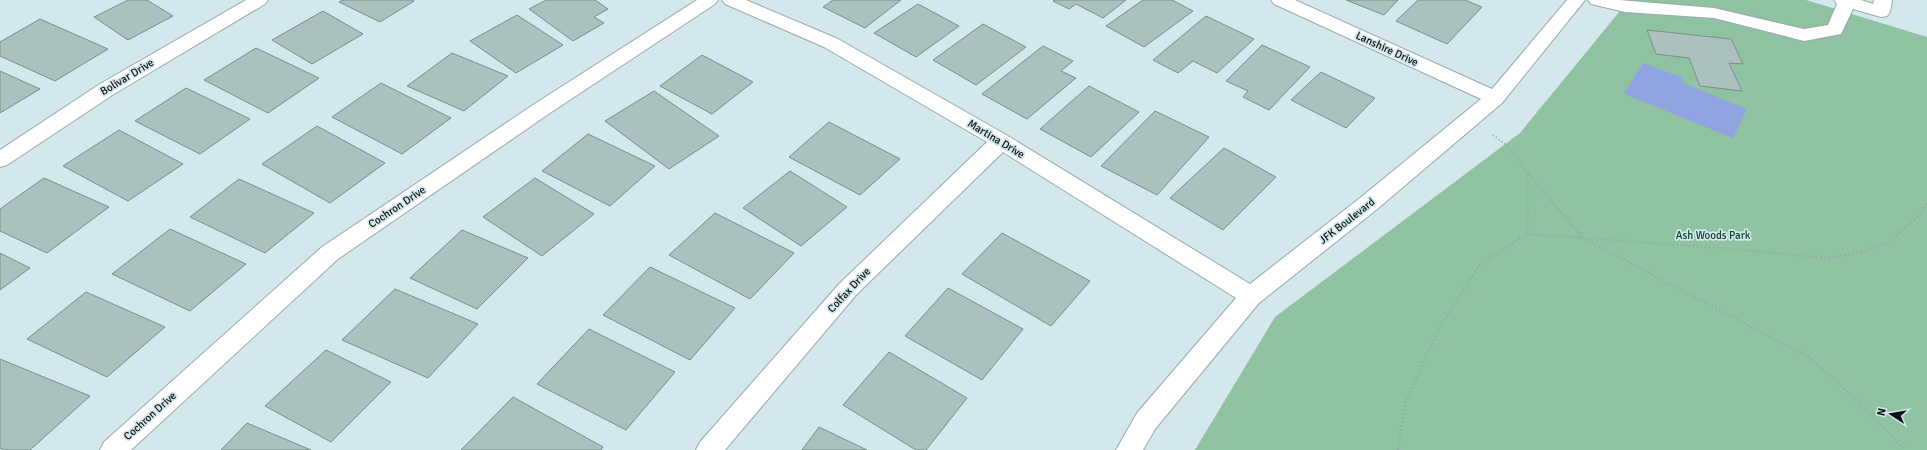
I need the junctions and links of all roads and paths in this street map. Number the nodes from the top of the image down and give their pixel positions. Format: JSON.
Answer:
{"nodes":[{"id":1,"x":259,"y":0,"type":"edge"},
{"id":2,"x":709,"y":0,"type":"edge"},
{"id":3,"x":731,"y":0,"type":"edge"},
{"id":4,"x":1280,"y":0,"type":"edge"},
{"id":5,"x":1576,"y":0,"type":"edge"},
{"id":6,"x":1597,"y":0,"type":"edge"},
{"id":7,"x":1845,"y":1,"type":"edge"},
{"id":8,"x":1882,"y":6,"type":"edge"},
{"id":9,"x":1495,"y":98,"type":"junction"},
{"id":10,"x":1470,"y":118,"type":"junction"},
{"id":11,"x":1001,"y":141,"type":"junction"},
{"id":12,"x":0,"y":160,"type":"edge"},
{"id":13,"x":1528,"y":173,"type":"junction"},
{"id":14,"x":1927,"y":203,"type":"edge"},
{"id":15,"x":1527,"y":234,"type":"junction"},
{"id":16,"x":1583,"y":238,"type":"junction"},
{"id":17,"x":1250,"y":296,"type":"junction"},
{"id":18,"x":112,"y":450,"type":"edge"},
{"id":19,"x":709,"y":450,"type":"edge"},
{"id":20,"x":1129,"y":450,"type":"edge"},
{"id":21,"x":1398,"y":450,"type":"edge"},
{"id":22,"x":1905,"y":450,"type":"edge"}],
"edges":[{"from":1,"to":12,"type":"street","name":"Bolivar Drive"},
{"from":2,"to":18,"type":"street","name":"Cochron Drive"},
{"from":3,"to":11,"type":"street","name":"Martina Drive"},
{"from":4,"to":9,"type":"street","name":"Lanshire Drive"},
{"from":5,"to":9,"type":"street","name":"JFK Boulevard"},
{"from":6,"to":7,"type":"street"},
{"from":7,"to":8,"type":"street"},
{"from":9,"to":10,"type":"street","name":"JFK Boulevard"},
{"from":10,"to":13,"type":"path"},
{"from":10,"to":17,"type":"street","name":"JFK Boulevard"},
{"from":11,"to":17,"type":"street","name":"Martina Drive"},
{"from":11,"to":19,"type":"street","name":"Colfax Drive"},
{"from":13,"to":15,"type":"path"},
{"from":13,"to":16,"type":"path"},
{"from":14,"to":16,"type":"path"},
{"from":15,"to":16,"type":"path"},
{"from":15,"to":21,"type":"path"},
{"from":16,"to":22,"type":"path"},
{"from":17,"to":20,"type":"street","name":"JFK Boulevard"}]}
